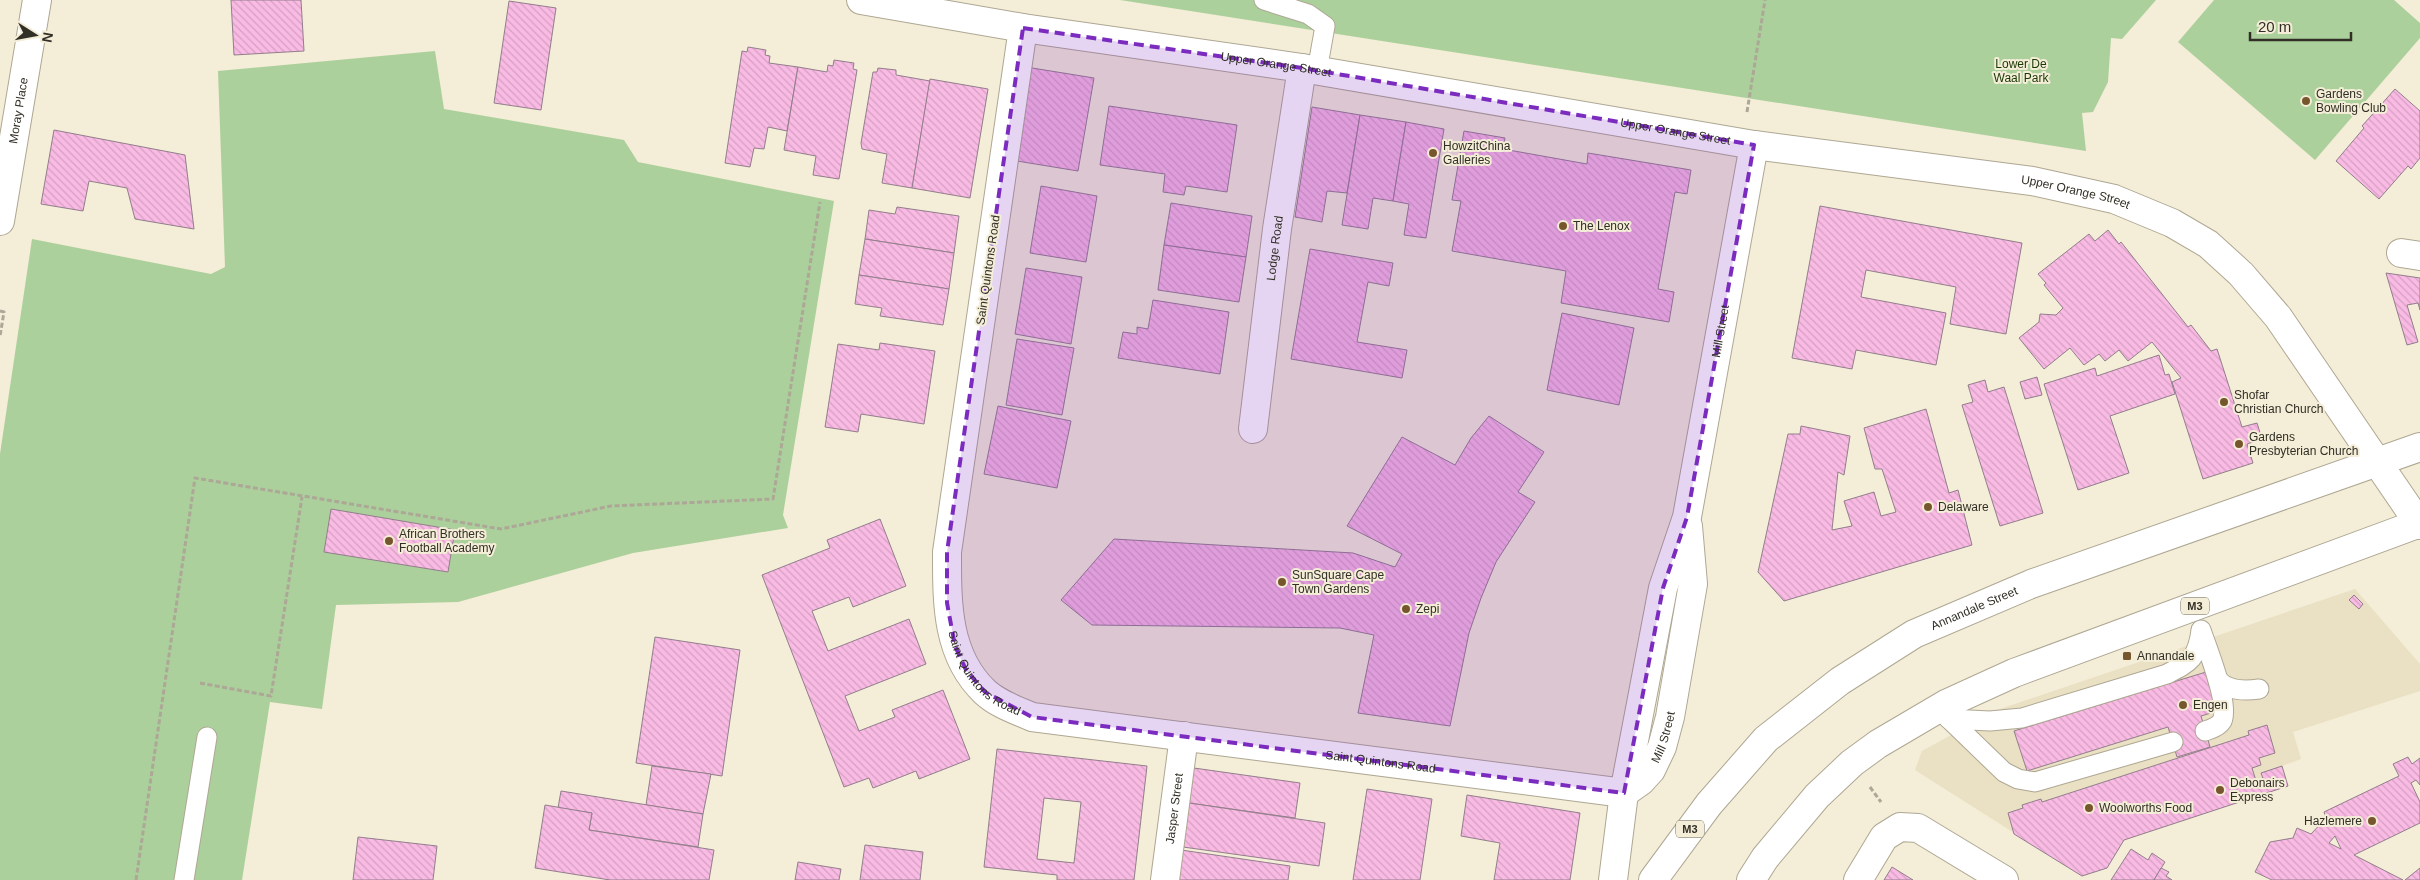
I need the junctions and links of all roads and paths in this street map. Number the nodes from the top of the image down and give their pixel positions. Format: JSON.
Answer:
{"nodes":[{"id":1,"x":37,"y":0,"type":"edge"},
{"id":2,"x":861,"y":0,"type":"edge"},
{"id":3,"x":1264,"y":0,"type":"edge"},
{"id":4,"x":1765,"y":0,"type":"edge"},
{"id":5,"x":1023,"y":28,"type":"junction"},
{"id":6,"x":1310,"y":69,"type":"junction"},
{"id":7,"x":1748,"y":144,"type":"junction"},
{"id":8,"x":820,"y":202,"type":"dead end"},
{"id":9,"x":0,"y":221,"type":"edge"},
{"id":10,"x":0,"y":312,"type":"edge"},
{"id":11,"x":0,"y":336,"type":"edge"},
{"id":12,"x":1253,"y":429,"type":"dead end"},
{"id":13,"x":2420,"y":447,"type":"edge"},
{"id":14,"x":2376,"y":462,"type":"junction"},
{"id":15,"x":302,"y":498,"type":"junction"},
{"id":16,"x":2420,"y":523,"type":"edge"},
{"id":17,"x":2198,"y":619,"type":"junction"},
{"id":18,"x":2218,"y":680,"type":"junction"},
{"id":19,"x":200,"y":683,"type":"dead end"},
{"id":20,"x":2259,"y":688,"type":"dead end"},
{"id":21,"x":1944,"y":714,"type":"junction"},
{"id":22,"x":2205,"y":731,"type":"dead end"},
{"id":23,"x":207,"y":736,"type":"dead end"},
{"id":24,"x":1184,"y":736,"type":"junction"},
{"id":25,"x":2173,"y":742,"type":"dead end"},
{"id":26,"x":1852,"y":763,"type":"junction"},
{"id":27,"x":1624,"y":793,"type":"junction"},
{"id":28,"x":1900,"y":827,"type":"junction"},
{"id":29,"x":136,"y":880,"type":"edge"},
{"id":30,"x":184,"y":880,"type":"edge"},
{"id":31,"x":1165,"y":880,"type":"edge"},
{"id":32,"x":1613,"y":880,"type":"edge"},
{"id":33,"x":1653,"y":880,"type":"edge"},
{"id":34,"x":1751,"y":880,"type":"edge"},
{"id":35,"x":1858,"y":880,"type":"edge"},
{"id":36,"x":2004,"y":880,"type":"edge"}],
"edges":[{"from":1,"to":9,"type":"street","name":"Moray Place"},
{"from":2,"to":5,"type":"street","name":"Upper Orange Street"},
{"from":3,"to":6,"type":"lane"},
{"from":4,"to":7,"type":"path"},
{"from":5,"to":6,"type":"street","name":"Upper Orange Street"},
{"from":5,"to":24,"type":"street","name":"Saint Quintons Road"},
{"from":6,"to":7,"type":"street","name":"Upper Orange Street"},
{"from":6,"to":12,"type":"street","name":"Lodge Road"},
{"from":7,"to":14,"type":"street","name":"Upper Orange Street"},
{"from":7,"to":27,"type":"street","name":"Mill Street"},
{"from":8,"to":15,"type":"path"},
{"from":10,"to":11,"type":"path"},
{"from":13,"to":14,"type":"street","number":"M3"},
{"from":14,"to":16,"type":"street","name":"Upper Orange Street"},
{"from":14,"to":33,"type":"street","name":"Annandale Street","number":"M3"},
{"from":15,"to":19,"type":"path"},
{"from":15,"to":29,"type":"path"},
{"from":16,"to":17,"type":"street","number":"M3"},
{"from":17,"to":18,"type":"lane"},
{"from":17,"to":21,"type":"street","number":"M3"},
{"from":17,"to":21,"type":"lane"},
{"from":18,"to":20,"type":"lane"},
{"from":18,"to":22,"type":"lane"},
{"from":21,"to":25,"type":"lane"},
{"from":21,"to":26,"type":"street","number":"M3"},
{"from":23,"to":30,"type":"lane"},
{"from":24,"to":27,"type":"street","name":"Saint Quintons Road"},
{"from":24,"to":31,"type":"street","name":"Jasper Street"},
{"from":26,"to":28,"type":"path"},
{"from":26,"to":34,"type":"street","number":"M3"},
{"from":27,"to":32,"type":"street"},
{"from":28,"to":35,"type":"street"},
{"from":28,"to":36,"type":"street"}]}
